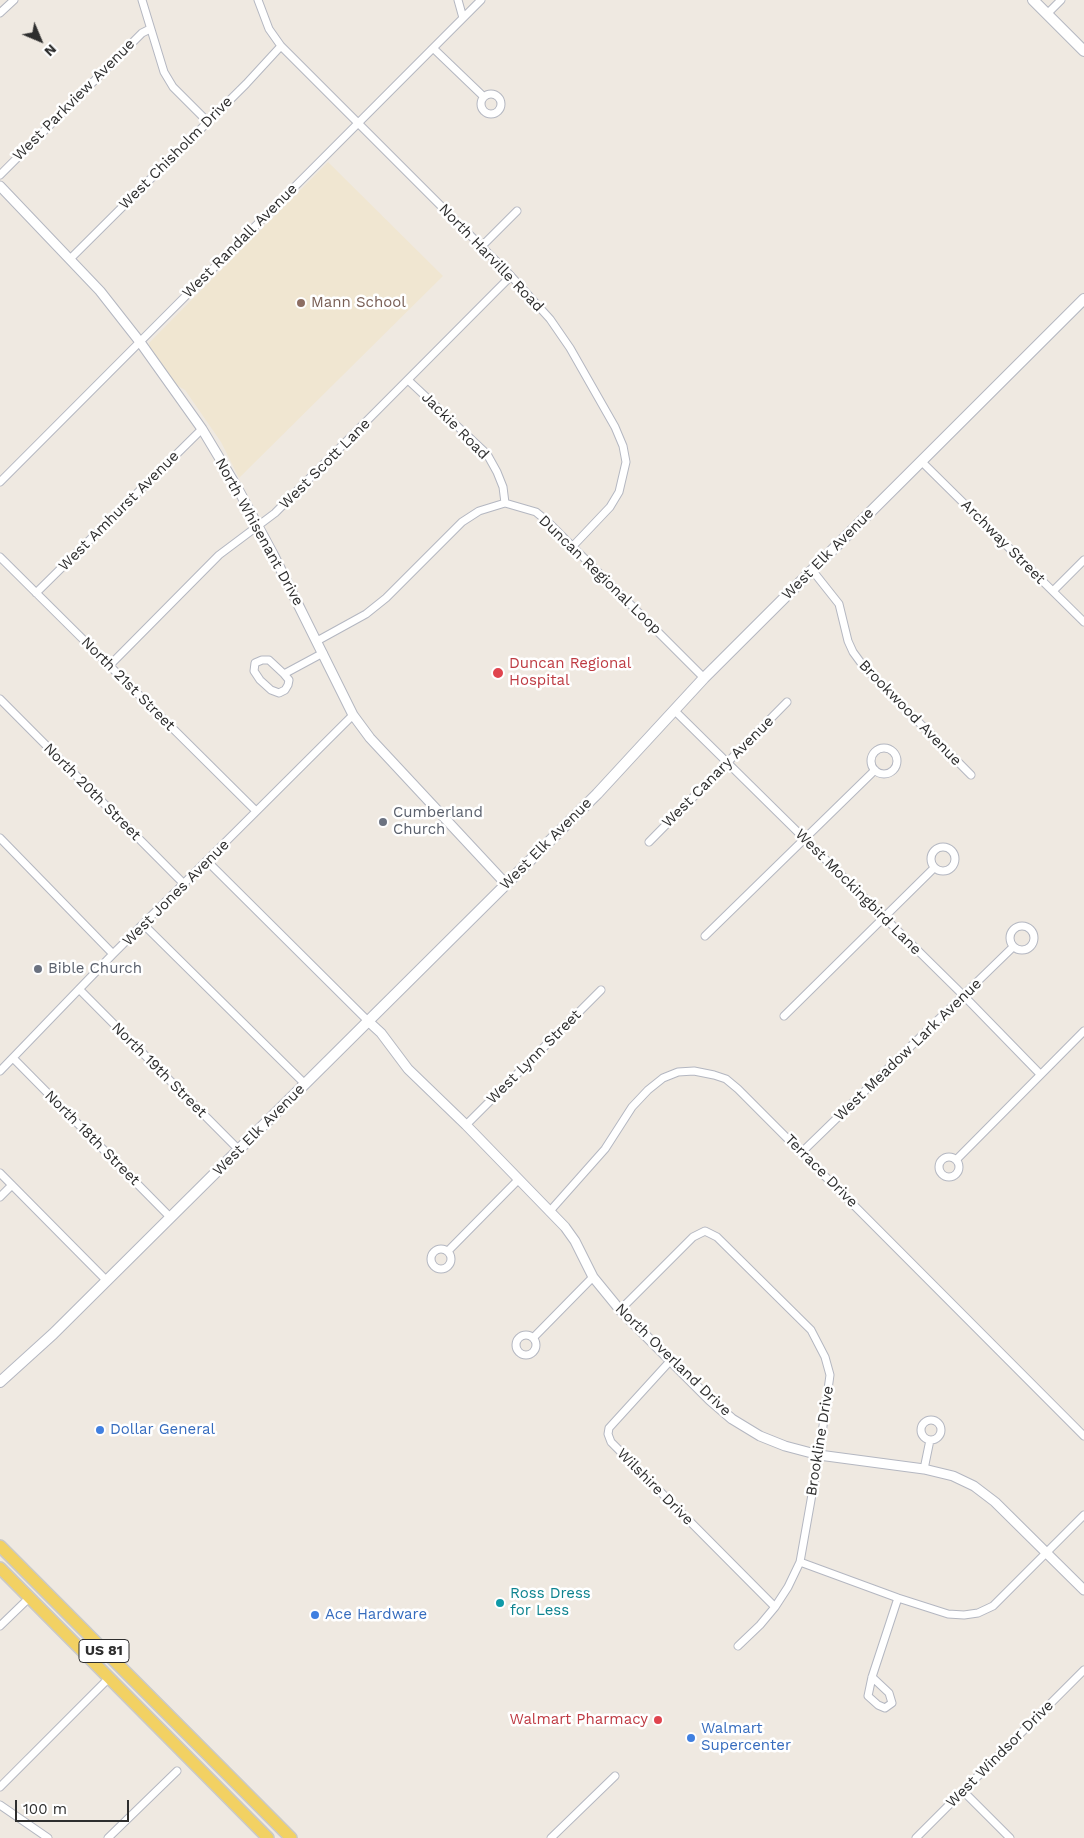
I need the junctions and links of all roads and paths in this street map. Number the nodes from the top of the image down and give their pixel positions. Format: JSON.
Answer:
{"nodes":[{"id":1,"x":14,"y":0,"type":"edge"},
{"id":2,"x":142,"y":0,"type":"edge"},
{"id":3,"x":258,"y":0,"type":"edge"},
{"id":4,"x":458,"y":0,"type":"edge"},
{"id":5,"x":481,"y":0,"type":"edge"},
{"id":6,"x":1033,"y":0,"type":"edge"},
{"id":7,"x":1060,"y":0,"type":"edge"},
{"id":8,"x":0,"y":14,"type":"edge"},
{"id":9,"x":1047,"y":14,"type":"junction"},
{"id":10,"x":463,"y":18,"type":"junction"},
{"id":11,"x":150,"y":29,"type":"junction"},
{"id":12,"x":281,"y":46,"type":"junction"},
{"id":13,"x":434,"y":48,"type":"junction"},
{"id":14,"x":1084,"y":51,"type":"edge"},
{"id":15,"x":484,"y":97,"type":"dead end"},
{"id":16,"x":208,"y":122,"type":"junction"},
{"id":17,"x":359,"y":122,"type":"junction"},
{"id":18,"x":0,"y":175,"type":"edge"},
{"id":19,"x":0,"y":186,"type":"edge"},
{"id":20,"x":518,"y":211,"type":"dead end"},
{"id":21,"x":482,"y":246,"type":"junction"},
{"id":22,"x":70,"y":259,"type":"junction"},
{"id":23,"x":511,"y":276,"type":"junction"},
{"id":24,"x":1084,"y":299,"type":"edge"},
{"id":25,"x":140,"y":342,"type":"junction"},
{"id":26,"x":408,"y":380,"type":"junction"},
{"id":27,"x":202,"y":429,"type":"junction"},
{"id":28,"x":921,"y":461,"type":"junction"},
{"id":29,"x":0,"y":482,"type":"edge"},
{"id":30,"x":505,"y":503,"type":"junction"},
{"id":31,"x":258,"y":527,"type":"junction"},
{"id":32,"x":573,"y":546,"type":"junction"},
{"id":33,"x":0,"y":557,"type":"edge"},
{"id":34,"x":1084,"y":560,"type":"edge"},
{"id":35,"x":812,"y":570,"type":"junction"},
{"id":36,"x":1053,"y":591,"type":"junction"},
{"id":37,"x":36,"y":593,"type":"junction"},
{"id":38,"x":1084,"y":622,"type":"edge"},
{"id":39,"x":317,"y":641,"type":"junction"},
{"id":40,"x":323,"y":653,"type":"junction"},
{"id":41,"x":110,"y":664,"type":"junction"},
{"id":42,"x":284,"y":674,"type":"junction"},
{"id":43,"x":704,"y":678,"type":"junction"},
{"id":44,"x":0,"y":699,"type":"edge"},
{"id":45,"x":787,"y":702,"type":"dead end"},
{"id":46,"x":675,"y":711,"type":"junction"},
{"id":47,"x":353,"y":716,"type":"junction"},
{"id":48,"x":728,"y":763,"type":"junction"},
{"id":49,"x":875,"y":770,"type":"dead end"},
{"id":50,"x":971,"y":774,"type":"dead end"},
{"id":51,"x":256,"y":811,"type":"junction"},
{"id":52,"x":0,"y":838,"type":"edge"},
{"id":53,"x":804,"y":839,"type":"junction"},
{"id":54,"x":649,"y":842,"type":"dead end"},
{"id":55,"x":208,"y":862,"type":"junction"},
{"id":56,"x":934,"y":868,"type":"dead end"},
{"id":57,"x":506,"y":884,"type":"junction"},
{"id":58,"x":185,"y":885,"type":"junction"},
{"id":59,"x":884,"y":917,"type":"junction"},
{"id":60,"x":144,"y":925,"type":"junction"},
{"id":61,"x":705,"y":936,"type":"dead end"},
{"id":62,"x":1013,"y":947,"type":"dead end"},
{"id":63,"x":114,"y":954,"type":"junction"},
{"id":64,"x":80,"y":990,"type":"junction"},
{"id":65,"x":602,"y":990,"type":"dead end"},
{"id":66,"x":964,"y":996,"type":"junction"},
{"id":67,"x":784,"y":1016,"type":"dead end"},
{"id":68,"x":368,"y":1021,"type":"junction"},
{"id":69,"x":1084,"y":1031,"type":"edge"},
{"id":70,"x":13,"y":1058,"type":"junction"},
{"id":71,"x":0,"y":1071,"type":"edge"},
{"id":72,"x":1040,"y":1074,"type":"junction"},
{"id":73,"x":305,"y":1084,"type":"junction"},
{"id":74,"x":466,"y":1125,"type":"junction"},
{"id":75,"x":239,"y":1150,"type":"junction"},
{"id":76,"x":802,"y":1152,"type":"junction"},
{"id":77,"x":956,"y":1160,"type":"dead end"},
{"id":78,"x":0,"y":1173,"type":"edge"},
{"id":79,"x":519,"y":1179,"type":"junction"},
{"id":80,"x":12,"y":1185,"type":"junction"},
{"id":81,"x":0,"y":1197,"type":"edge"},
{"id":82,"x":550,"y":1211,"type":"junction"},
{"id":83,"x":171,"y":1218,"type":"junction"},
{"id":84,"x":448,"y":1251,"type":"dead end"},
{"id":85,"x":593,"y":1276,"type":"junction"},
{"id":86,"x":107,"y":1281,"type":"junction"},
{"id":87,"x":620,"y":1310,"type":"junction"},
{"id":88,"x":533,"y":1338,"type":"dead end"},
{"id":89,"x":671,"y":1360,"type":"junction"},
{"id":90,"x":0,"y":1382,"type":"edge"},
{"id":91,"x":1084,"y":1436,"type":"edge"},
{"id":92,"x":930,"y":1440,"type":"dead end"},
{"id":93,"x":819,"y":1455,"type":"junction"},
{"id":94,"x":924,"y":1469,"type":"junction"},
{"id":95,"x":1084,"y":1515,"type":"edge"},
{"id":96,"x":0,"y":1546,"type":"edge"},
{"id":97,"x":1047,"y":1553,"type":"junction"},
{"id":98,"x":800,"y":1562,"type":"junction"},
{"id":99,"x":0,"y":1568,"type":"edge"},
{"id":100,"x":1084,"y":1590,"type":"edge"},
{"id":101,"x":50,"y":1597,"type":"junction"},
{"id":102,"x":29,"y":1598,"type":"junction"},
{"id":103,"x":898,"y":1598,"type":"junction"},
{"id":104,"x":775,"y":1607,"type":"junction"},
{"id":105,"x":39,"y":1608,"type":"junction"},
{"id":106,"x":0,"y":1626,"type":"edge"},
{"id":107,"x":738,"y":1646,"type":"dead end"},
{"id":108,"x":1084,"y":1670,"type":"edge"},
{"id":109,"x":872,"y":1677,"type":"dead end"},
{"id":110,"x":109,"y":1678,"type":"junction"},
{"id":111,"x":208,"y":1754,"type":"junction"},
{"id":112,"x":196,"y":1766,"type":"junction"},
{"id":113,"x":177,"y":1771,"type":"dead end"},
{"id":114,"x":615,"y":1776,"type":"dead end"},
{"id":115,"x":0,"y":1786,"type":"edge"},
{"id":116,"x":963,"y":1791,"type":"junction"},
{"id":117,"x":0,"y":1805,"type":"edge"},
{"id":118,"x":48,"y":1838,"type":"edge"},
{"id":119,"x":108,"y":1838,"type":"edge"},
{"id":120,"x":268,"y":1838,"type":"edge"},
{"id":121,"x":291,"y":1838,"type":"edge"},
{"id":122,"x":551,"y":1838,"type":"edge"},
{"id":123,"x":916,"y":1838,"type":"edge"},
{"id":124,"x":1010,"y":1838,"type":"edge"}],
"edges":[{"from":1,"to":8,"type":"street"},
{"from":2,"to":11,"type":"street"},
{"from":3,"to":12,"type":"street","name":"North Harville Road"},
{"from":4,"to":10,"type":"street"},
{"from":5,"to":10,"type":"street","name":"West Randall Avenue"},
{"from":6,"to":9,"type":"main road"},
{"from":7,"to":9,"type":"street"},
{"from":9,"to":14,"type":"main road"},
{"from":10,"to":13,"type":"street","name":"West Randall Avenue"},
{"from":11,"to":16,"type":"street"},
{"from":11,"to":18,"type":"street","name":"West Parkview Avenue"},
{"from":12,"to":16,"type":"street","name":"West Chisholm Drive"},
{"from":12,"to":17,"type":"street","name":"North Harville Road"},
{"from":13,"to":15,"type":"street"},
{"from":13,"to":17,"type":"street","name":"West Randall Avenue"},
{"from":16,"to":22,"type":"street","name":"West Chisholm Drive"},
{"from":17,"to":21,"type":"street","name":"North Harville Road"},
{"from":17,"to":25,"type":"street","name":"West Randall Avenue"},
{"from":19,"to":22,"type":"street","name":"North Whisenant Drive"},
{"from":20,"to":21,"type":"street"},
{"from":21,"to":23,"type":"street","name":"North Harville Road"},
{"from":22,"to":25,"type":"street","name":"North Whisenant Drive"},
{"from":23,"to":26,"type":"street","name":"West Scott Lane"},
{"from":23,"to":32,"type":"street","name":"North Harville Road"},
{"from":24,"to":28,"type":"main road","name":"West Elk Avenue"},
{"from":25,"to":27,"type":"street","name":"North Whisenant Drive"},
{"from":25,"to":29,"type":"street","name":"West Randall Avenue"},
{"from":26,"to":30,"type":"street","name":"Jackie Road"},
{"from":26,"to":31,"type":"street","name":"West Scott Lane"},
{"from":27,"to":31,"type":"street","name":"North Whisenant Drive"},
{"from":27,"to":37,"type":"street","name":"West Amhurst Avenue"},
{"from":28,"to":35,"type":"main road","name":"West Elk Avenue"},
{"from":28,"to":36,"type":"street","name":"Archway Street"},
{"from":30,"to":32,"type":"street","name":"Duncan Regional Loop"},
{"from":30,"to":39,"type":"street"},
{"from":31,"to":39,"type":"street","name":"North Whisenant Drive"},
{"from":31,"to":41,"type":"street","name":"West Scott Lane"},
{"from":32,"to":43,"type":"street","name":"Duncan Regional Loop"},
{"from":33,"to":37,"type":"street","name":"North 21st Street"},
{"from":34,"to":36,"type":"street"},
{"from":35,"to":43,"type":"main road","name":"West Elk Avenue"},
{"from":35,"to":50,"type":"street","name":"Brookwood Avenue"},
{"from":36,"to":38,"type":"street","name":"Archway Street"},
{"from":37,"to":41,"type":"street","name":"North 21st Street"},
{"from":39,"to":40,"type":"street","name":"North Whisenant Drive"},
{"from":40,"to":42,"type":"street"},
{"from":40,"to":47,"type":"street","name":"North Whisenant Drive"},
{"from":41,"to":51,"type":"street","name":"North 21st Street"},
{"from":42,"to":42,"type":"street"},
{"from":43,"to":46,"type":"main road","name":"West Elk Avenue"},
{"from":44,"to":58,"type":"street","name":"North 20th Street"},
{"from":45,"to":48,"type":"street","name":"West Canary Avenue"},
{"from":46,"to":48,"type":"street","name":"West Mockingbird Lane"},
{"from":46,"to":57,"type":"main road","name":"West Elk Avenue"},
{"from":47,"to":51,"type":"street","name":"West Jones Avenue"},
{"from":47,"to":57,"type":"street","name":"North Whisenant Drive"},
{"from":48,"to":53,"type":"street","name":"West Mockingbird Lane"},
{"from":48,"to":54,"type":"street","name":"West Canary Avenue"},
{"from":49,"to":53,"type":"street"},
{"from":51,"to":55,"type":"street","name":"West Jones Avenue"},
{"from":52,"to":63,"type":"street"},
{"from":53,"to":59,"type":"street","name":"West Mockingbird Lane"},
{"from":53,"to":61,"type":"street"},
{"from":55,"to":58,"type":"street","name":"West Jones Avenue"},
{"from":55,"to":68,"type":"street"},
{"from":56,"to":59,"type":"street"},
{"from":57,"to":68,"type":"main road","name":"West Elk Avenue"},
{"from":58,"to":60,"type":"street","name":"West Jones Avenue"},
{"from":59,"to":66,"type":"street","name":"West Mockingbird Lane"},
{"from":59,"to":67,"type":"street"},
{"from":60,"to":63,"type":"street","name":"West Jones Avenue"},
{"from":60,"to":73,"type":"street"},
{"from":62,"to":66,"type":"street","name":"West Meadow Lark Avenue"},
{"from":63,"to":64,"type":"street","name":"West Jones Avenue"},
{"from":64,"to":70,"type":"street","name":"West Jones Avenue"},
{"from":64,"to":75,"type":"street","name":"North 19th Street"},
{"from":65,"to":74,"type":"street","name":"West Lynn Street"},
{"from":66,"to":72,"type":"street","name":"West Mockingbird Lane"},
{"from":66,"to":76,"type":"street","name":"West Meadow Lark Avenue"},
{"from":68,"to":73,"type":"main road","name":"West Elk Avenue"},
{"from":68,"to":74,"type":"street","name":"North Overland Drive"},
{"from":69,"to":72,"type":"street"},
{"from":70,"to":71,"type":"street","name":"West Jones Avenue"},
{"from":70,"to":83,"type":"street","name":"North 18th Street"},
{"from":72,"to":77,"type":"street"},
{"from":73,"to":75,"type":"main road","name":"West Elk Avenue"},
{"from":74,"to":79,"type":"street","name":"North Overland Drive"},
{"from":75,"to":83,"type":"main road","name":"West Elk Avenue"},
{"from":76,"to":82,"type":"street","name":"Terrace Drive"},
{"from":76,"to":91,"type":"street","name":"Terrace Drive"},
{"from":78,"to":80,"type":"street"},
{"from":79,"to":82,"type":"street","name":"North Overland Drive"},
{"from":79,"to":84,"type":"street"},
{"from":80,"to":81,"type":"street"},
{"from":80,"to":86,"type":"street"},
{"from":82,"to":85,"type":"street","name":"North Overland Drive"},
{"from":83,"to":86,"type":"main road","name":"West Elk Avenue"},
{"from":85,"to":87,"type":"street","name":"North Overland Drive"},
{"from":85,"to":88,"type":"street"},
{"from":86,"to":90,"type":"main road","name":"West Elk Avenue"},
{"from":87,"to":89,"type":"street","name":"North Overland Drive"},
{"from":87,"to":93,"type":"street","name":"Brookline Drive"},
{"from":89,"to":93,"type":"street","name":"North Overland Drive"},
{"from":89,"to":104,"type":"street","name":"Wilshire Drive"},
{"from":92,"to":94,"type":"street"},
{"from":93,"to":94,"type":"street","name":"North Overland Drive"},
{"from":93,"to":98,"type":"street","name":"Brookline Drive"},
{"from":94,"to":97,"type":"street","name":"North Overland Drive"},
{"from":95,"to":97,"type":"street"},
{"from":96,"to":101,"type":"main road","number":"US 81"},
{"from":97,"to":100,"type":"street","name":"North Overland Drive"},
{"from":97,"to":103,"type":"street"},
{"from":98,"to":103,"type":"street"},
{"from":98,"to":104,"type":"street","name":"Brookline Drive"},
{"from":99,"to":102,"type":"main road","number":"US 81"},
{"from":101,"to":105,"type":"main road"},
{"from":101,"to":111,"type":"main road","number":"US 81"},
{"from":102,"to":105,"type":"main road","number":"US 81"},
{"from":102,"to":106,"type":"street"},
{"from":103,"to":109,"type":"street"},
{"from":104,"to":107,"type":"street","name":"Brookline Drive"},
{"from":105,"to":110,"type":"main road","number":"US 81"},
{"from":108,"to":116,"type":"street","name":"West Windsor Drive"},
{"from":110,"to":112,"type":"main road","number":"US 81"},
{"from":110,"to":115,"type":"street"},
{"from":111,"to":112,"type":"main road"},
{"from":111,"to":121,"type":"main road","number":"US 81"},
{"from":112,"to":120,"type":"main road","number":"US 81"},
{"from":113,"to":119,"type":"street"},
{"from":114,"to":122,"type":"street"},
{"from":116,"to":123,"type":"street","name":"West Windsor Drive"},
{"from":116,"to":124,"type":"street"},
{"from":117,"to":118,"type":"street"}]}
